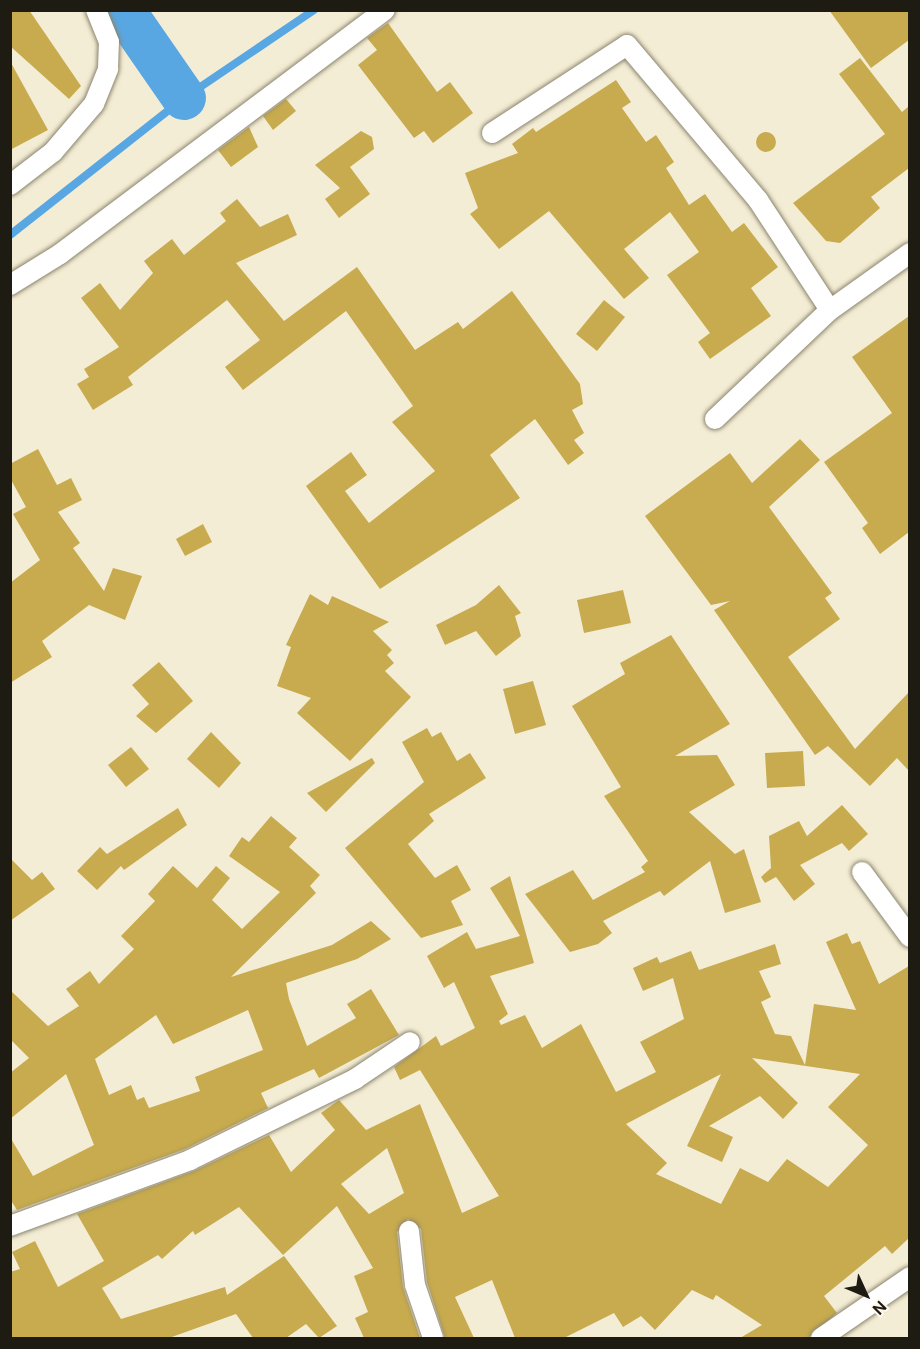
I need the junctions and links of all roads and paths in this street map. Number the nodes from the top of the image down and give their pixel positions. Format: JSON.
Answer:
{"nodes":[{"id":1,"x":96,"y":10,"type":"edge"},
{"id":2,"x":385,"y":10,"type":"edge"},
{"id":3,"x":492,"y":133,"type":"dead end"},
{"id":4,"x":10,"y":185,"type":"edge"},
{"id":5,"x":909,"y":253,"type":"edge"},
{"id":6,"x":10,"y":285,"type":"edge"},
{"id":7,"x":831,"y":310,"type":"junction"},
{"id":8,"x":715,"y":419,"type":"dead end"},
{"id":9,"x":862,"y":872,"type":"dead end"},
{"id":10,"x":909,"y":937,"type":"edge"},
{"id":11,"x":410,"y":1042,"type":"dead end"},
{"id":12,"x":10,"y":1226,"type":"edge"},
{"id":13,"x":409,"y":1231,"type":"dead end"},
{"id":14,"x":909,"y":1277,"type":"edge"},
{"id":15,"x":433,"y":1338,"type":"edge"},
{"id":16,"x":821,"y":1338,"type":"edge"}],
"edges":[{"from":1,"to":4,"type":"street"},
{"from":2,"to":6,"type":"street"},
{"from":3,"to":7,"type":"street"},
{"from":5,"to":7,"type":"street"},
{"from":7,"to":8,"type":"street"},
{"from":9,"to":10,"type":"street"},
{"from":11,"to":12,"type":"street"},
{"from":13,"to":15,"type":"street"},
{"from":14,"to":16,"type":"street"}]}
